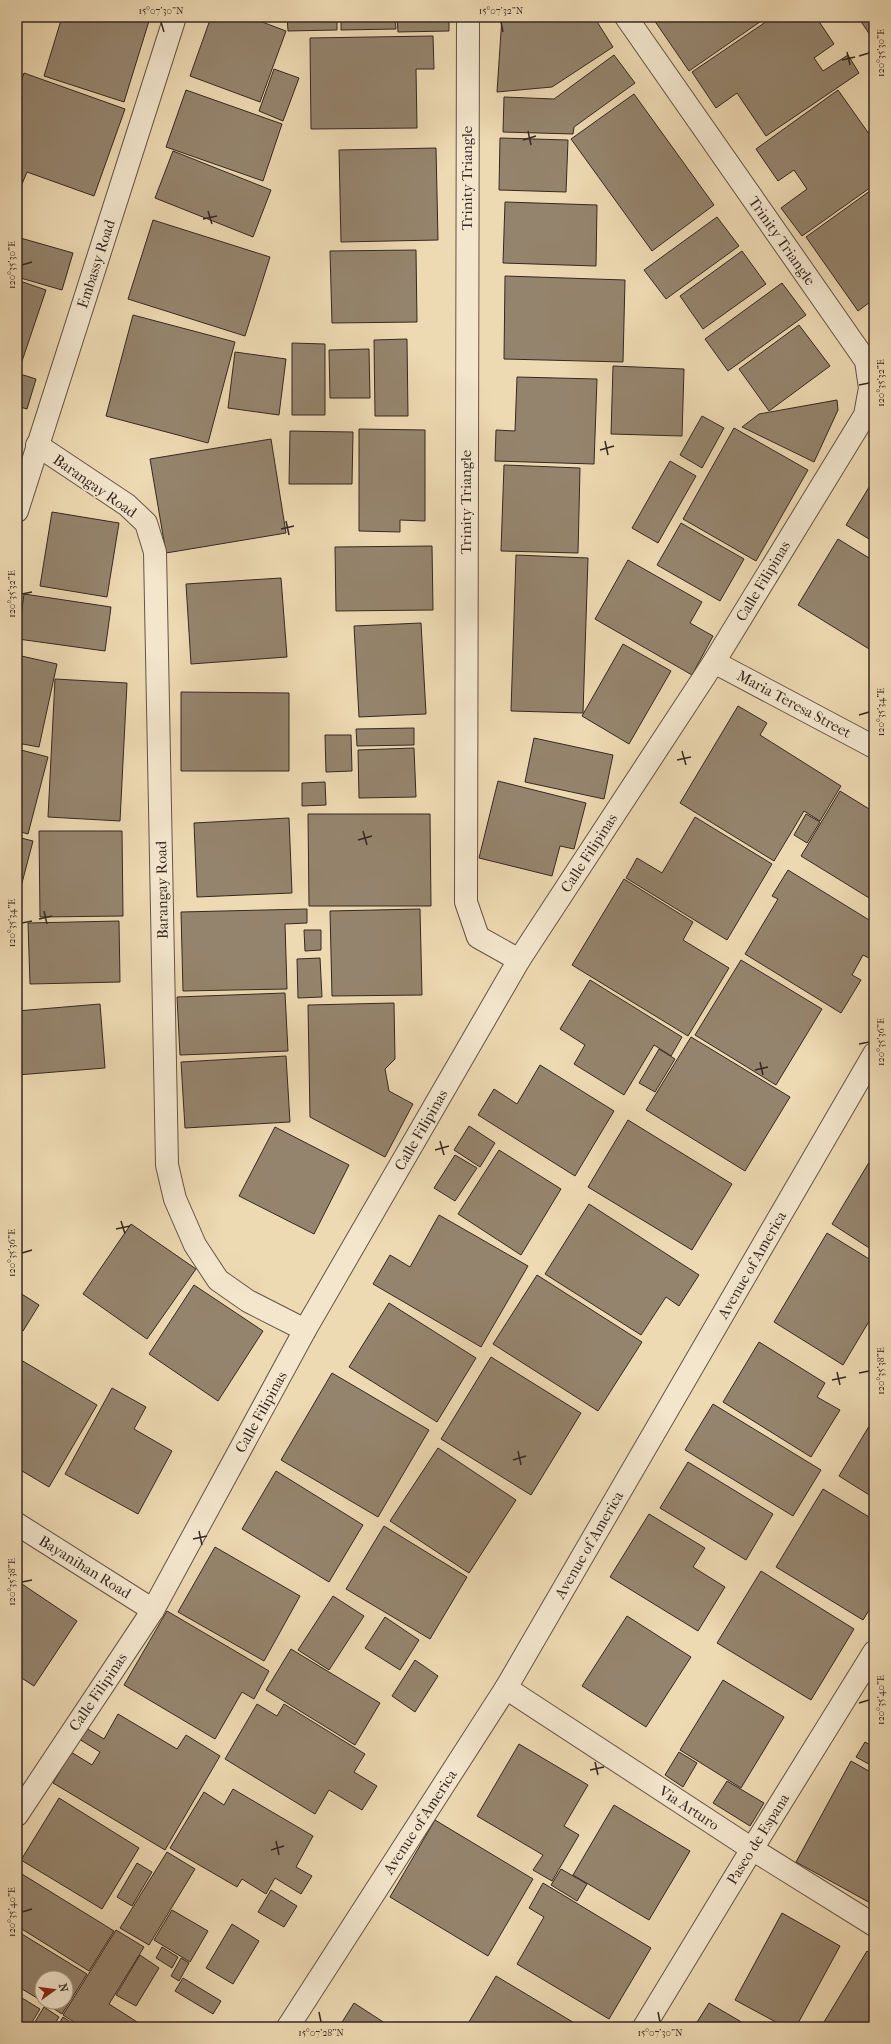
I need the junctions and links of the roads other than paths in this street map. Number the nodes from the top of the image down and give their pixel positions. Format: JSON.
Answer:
{"nodes":[{"id":1,"x":175,"y":17,"type":"edge"},
{"id":2,"x":468,"y":17,"type":"edge"},
{"id":3,"x":626,"y":17,"type":"edge"},
{"id":4,"x":37,"y":445,"type":"junction"},
{"id":5,"x":840,"y":454,"type":"joint"},
{"id":6,"x":17,"y":511,"type":"edge"},
{"id":7,"x":714,"y":662,"type":"junction"},
{"id":8,"x":874,"y":747,"type":"edge"},
{"id":9,"x":519,"y":960,"type":"junction"},
{"id":10,"x":874,"y":1054,"type":"edge"},
{"id":11,"x":305,"y":1330,"type":"junction"},
{"id":12,"x":17,"y":1524,"type":"edge"},
{"id":13,"x":153,"y":1610,"type":"junction"},
{"id":14,"x":874,"y":1652,"type":"edge"},
{"id":15,"x":506,"y":1688,"type":"junction"},
{"id":16,"x":17,"y":1815,"type":"edge"},
{"id":17,"x":752,"y":1849,"type":"junction"},
{"id":18,"x":874,"y":1925,"type":"edge"},
{"id":19,"x":288,"y":2027,"type":"edge"},
{"id":20,"x":644,"y":2027,"type":"edge"}],
"edges":[{"from":1,"to":4,"type":"street","name":"Embassy Road"},
{"from":2,"to":9,"type":"street","name":"Trinity Triangle"},
{"from":3,"to":5,"type":"street","name":"Trinity Triangle"},
{"from":4,"to":6,"type":"street","name":"Embassy Road"},
{"from":4,"to":11,"type":"street","name":"Barangay Road"},
{"from":5,"to":7,"type":"street","name":"Calle Filipinas"},
{"from":7,"to":8,"type":"street","name":"Maria Teresa Street"},
{"from":7,"to":9,"type":"street","name":"Calle Filipinas"},
{"from":9,"to":11,"type":"street","name":"Calle Filipinas"},
{"from":10,"to":15,"type":"street","name":"Avenue of America"},
{"from":11,"to":13,"type":"street","name":"Calle Filipinas"},
{"from":12,"to":13,"type":"street","name":"Bayanihan Road"},
{"from":13,"to":16,"type":"street","name":"Calle Filipinas"},
{"from":14,"to":17,"type":"street","name":"Paseo de Espana"},
{"from":15,"to":17,"type":"street","name":"Via Arturo"},
{"from":15,"to":19,"type":"street","name":"Avenue of America"},
{"from":17,"to":18,"type":"street","name":"Via Arturo"},
{"from":17,"to":20,"type":"street","name":"Paseo de Espana"}]}
